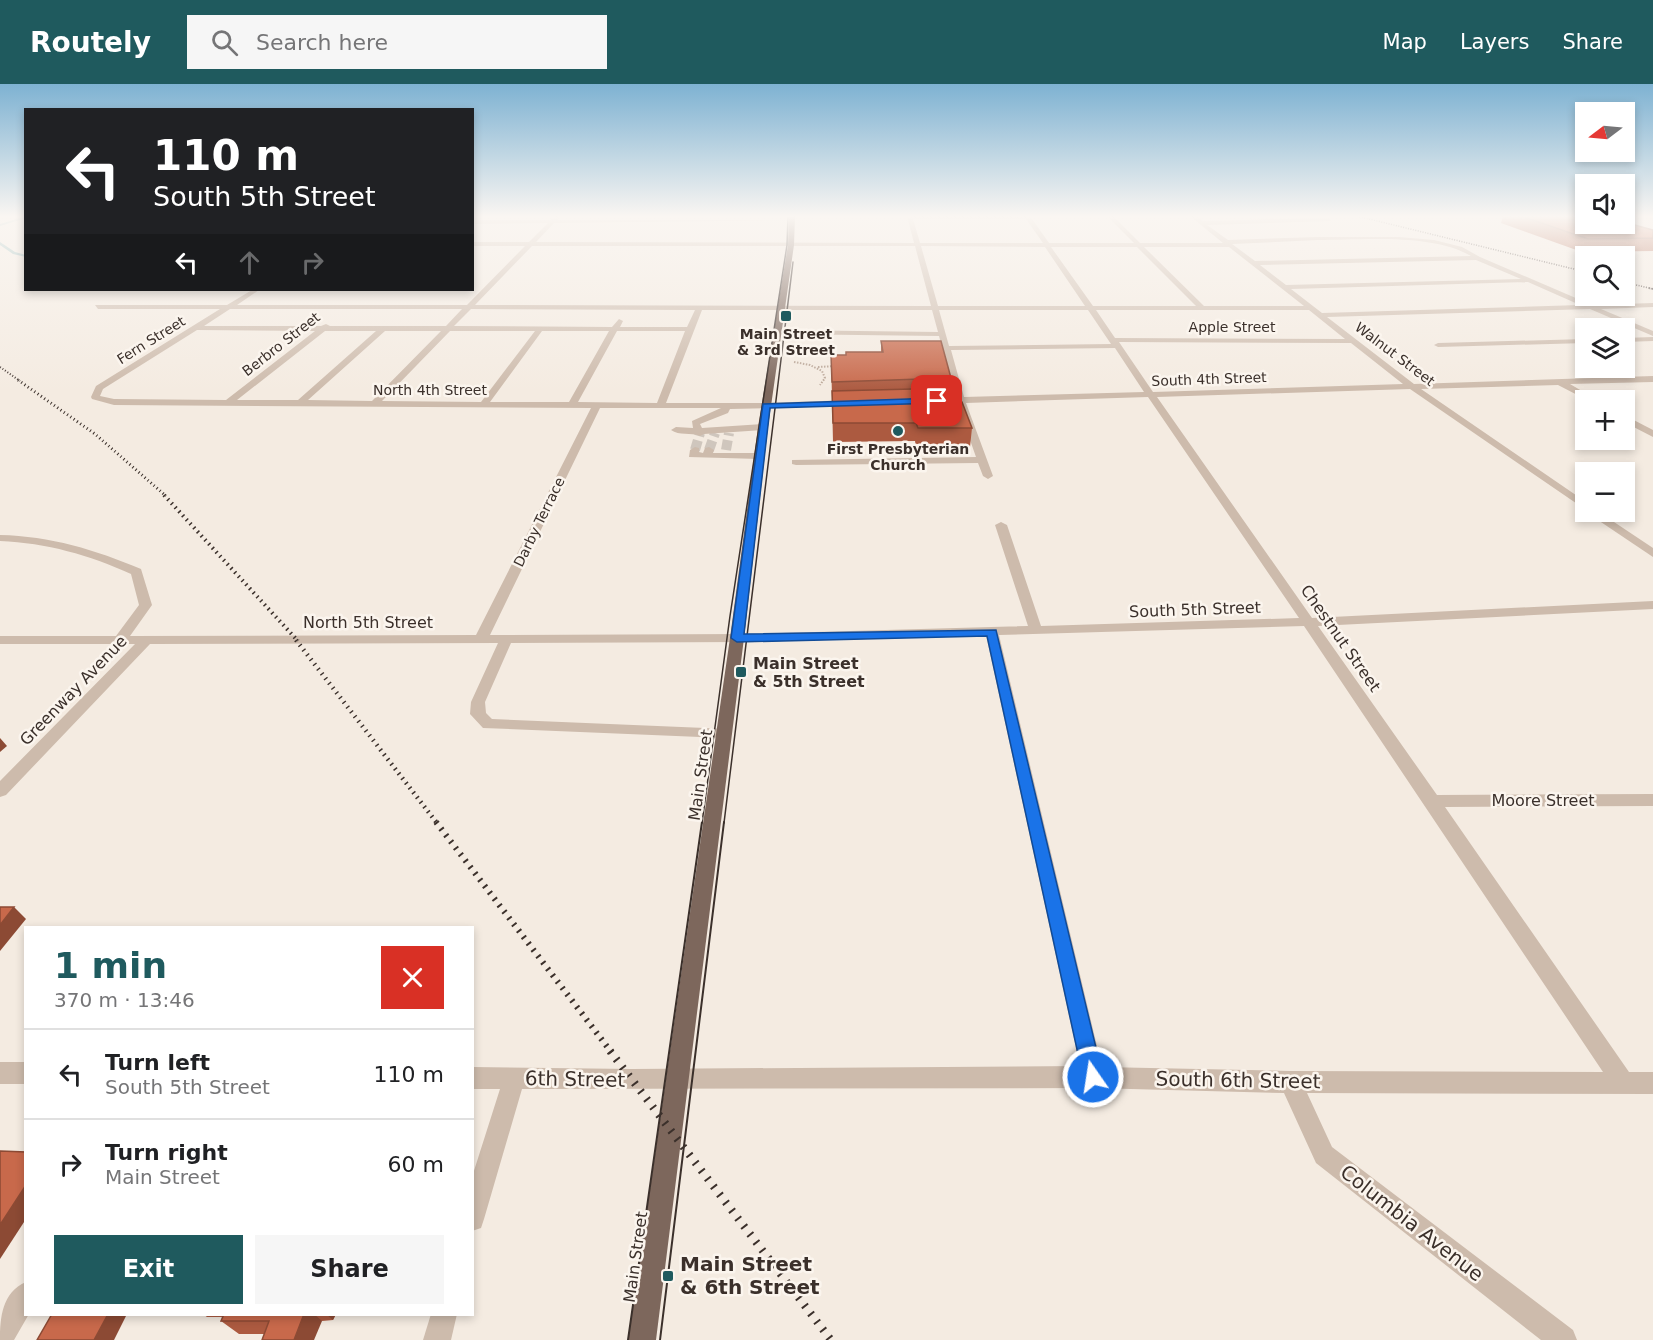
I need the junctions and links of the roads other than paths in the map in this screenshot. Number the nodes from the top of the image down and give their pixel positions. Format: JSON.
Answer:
{"nodes":[{"id":1,"x":501,"y":275,"type":"edge"},
{"id":2,"x":787,"y":275,"type":"edge"},
{"id":3,"x":926,"y":275,"type":"edge"},
{"id":4,"x":1067,"y":275,"type":"edge"},
{"id":5,"x":1170,"y":275,"type":"edge"},
{"id":6,"x":1268,"y":275,"type":"edge"},
{"id":7,"x":1520,"y":275,"type":"edge"},
{"id":8,"x":1534,"y":280,"type":"junction"},
{"id":9,"x":1284,"y":287,"type":"junction"},
{"id":10,"x":254,"y":291,"type":"edge"},
{"id":11,"x":1653,"y":306,"type":"edge"},
{"id":12,"x":98,"y":307,"type":"dead end"},
{"id":13,"x":228,"y":307,"type":"junction"},
{"id":14,"x":1594,"y":307,"type":"junction"},
{"id":15,"x":349,"y":308,"type":"junction"},
{"id":16,"x":469,"y":308,"type":"junction"},
{"id":17,"x":626,"y":308,"type":"junction"},
{"id":18,"x":699,"y":308,"type":"junction"},
{"id":19,"x":782,"y":308,"type":"junction"},
{"id":20,"x":936,"y":308,"type":"junction"},
{"id":21,"x":1091,"y":308,"type":"junction"},
{"id":22,"x":1202,"y":308,"type":"junction"},
{"id":23,"x":1311,"y":308,"type":"junction"},
{"id":24,"x":341,"y":314,"type":"dead end"},
{"id":25,"x":1319,"y":315,"type":"junction"},
{"id":26,"x":332,"y":321,"type":"dead end"},
{"id":27,"x":195,"y":328,"type":"junction"},
{"id":28,"x":323,"y":328,"type":"junction"},
{"id":29,"x":383,"y":328,"type":"junction"},
{"id":30,"x":449,"y":328,"type":"junction"},
{"id":31,"x":540,"y":329,"type":"junction"},
{"id":32,"x":614,"y":329,"type":"junction"},
{"id":33,"x":690,"y":329,"type":"junction"},
{"id":34,"x":778,"y":332,"type":"junction"},
{"id":35,"x":943,"y":334,"type":"junction"},
{"id":36,"x":1653,"y":334,"type":"edge"},
{"id":37,"x":1653,"y":339,"type":"edge"},
{"id":38,"x":1352,"y":340,"type":"junction"},
{"id":39,"x":1635,"y":340,"type":"edge"},
{"id":40,"x":1575,"y":341,"type":"edge"},
{"id":41,"x":1115,"y":343,"type":"junction"},
{"id":42,"x":1438,"y":345,"type":"dead end"},
{"id":43,"x":947,"y":348,"type":"junction"},
{"id":44,"x":1653,"y":379,"type":"edge"},
{"id":45,"x":1558,"y":381,"type":"junction"},
{"id":46,"x":1411,"y":386,"type":"junction"},
{"id":47,"x":1575,"y":390,"type":"edge"},
{"id":48,"x":1150,"y":394,"type":"junction"},
{"id":49,"x":95,"y":397,"type":"joint"},
{"id":50,"x":960,"y":400,"type":"junction"},
{"id":51,"x":925,"y":401,"type":"edge"},
{"id":52,"x":229,"y":402,"type":"junction"},
{"id":53,"x":300,"y":403,"type":"junction"},
{"id":54,"x":375,"y":403,"type":"junction"},
{"id":55,"x":867,"y":403,"type":"edge"},
{"id":56,"x":484,"y":404,"type":"junction"},
{"id":57,"x":572,"y":404,"type":"junction"},
{"id":58,"x":597,"y":405,"type":"junction"},
{"id":59,"x":661,"y":405,"type":"junction"},
{"id":60,"x":766,"y":406,"type":"junction"},
{"id":61,"x":726,"y":408,"type":"junction"},
{"id":62,"x":1635,"y":424,"type":"edge"},
{"id":63,"x":763,"y":427,"type":"junction"},
{"id":64,"x":676,"y":430,"type":"dead end"},
{"id":65,"x":731,"y":431,"type":"junction"},
{"id":66,"x":700,"y":432,"type":"junction"},
{"id":67,"x":1653,"y":434,"type":"edge"},
{"id":68,"x":695,"y":450,"type":"dead end"},
{"id":69,"x":759,"y":456,"type":"junction"},
{"id":70,"x":982,"y":460,"type":"junction"},
{"id":71,"x":796,"y":462,"type":"dead end"},
{"id":72,"x":987,"y":476,"type":"dead end"},
{"id":73,"x":1575,"y":499,"type":"edge"},
{"id":74,"x":1607,"y":522,"type":"edge"},
{"id":75,"x":1001,"y":525,"type":"dead end"},
{"id":76,"x":0,"y":538,"type":"edge"},
{"id":77,"x":1653,"y":554,"type":"edge"},
{"id":78,"x":1653,"y":605,"type":"edge"},
{"id":79,"x":1308,"y":622,"type":"junction"},
{"id":80,"x":1036,"y":631,"type":"junction"},
{"id":81,"x":992,"y":632,"type":"junction"},
{"id":82,"x":737,"y":638,"type":"junction"},
{"id":83,"x":120,"y":639,"type":"junction"},
{"id":84,"x":147,"y":639,"type":"junction"},
{"id":85,"x":481,"y":639,"type":"junction"},
{"id":86,"x":506,"y":639,"type":"junction"},
{"id":87,"x":0,"y":640,"type":"edge"},
{"id":88,"x":724,"y":732,"type":"junction"},
{"id":89,"x":0,"y":791,"type":"edge"},
{"id":90,"x":1653,"y":800,"type":"edge"},
{"id":91,"x":1432,"y":801,"type":"junction"},
{"id":92,"x":0,"y":1073,"type":"edge"},
{"id":93,"x":24,"y":1073,"type":"edge"},
{"id":94,"x":1093,"y":1077,"type":"junction"},
{"id":95,"x":474,"y":1078,"type":"edge"},
{"id":96,"x":514,"y":1078,"type":"junction"},
{"id":97,"x":678,"y":1080,"type":"junction"},
{"id":98,"x":1290,"y":1082,"type":"junction"},
{"id":99,"x":1623,"y":1083,"type":"junction"},
{"id":100,"x":1653,"y":1083,"type":"edge"},
{"id":101,"x":474,"y":1212,"type":"edge"},
{"id":102,"x":24,"y":1298,"type":"edge"},
{"id":103,"x":443,"y":1316,"type":"edge"},
{"id":104,"x":0,"y":1338,"type":"edge"},
{"id":105,"x":437,"y":1340,"type":"edge"},
{"id":106,"x":642,"y":1340,"type":"edge"},
{"id":107,"x":1563,"y":1340,"type":"edge"}],
"edges":[{"from":1,"to":16,"type":"street"},
{"from":2,"to":19,"type":"main road","name":"Main Street"},
{"from":3,"to":20,"type":"street"},
{"from":4,"to":21,"type":"street","name":"Chestnut Street"},
{"from":5,"to":22,"type":"street"},
{"from":6,"to":9,"type":"street","name":"Walnut Street"},
{"from":7,"to":8,"type":"street"},
{"from":8,"to":9,"type":"street"},
{"from":8,"to":14,"type":"street"},
{"from":9,"to":23,"type":"street","name":"Walnut Street"},
{"from":10,"to":13,"type":"street","name":"Fern Street"},
{"from":11,"to":14,"type":"street"},
{"from":12,"to":13,"type":"street"},
{"from":13,"to":15,"type":"street"},
{"from":13,"to":27,"type":"street","name":"Fern Street"},
{"from":14,"to":25,"type":"street"},
{"from":14,"to":36,"type":"street"},
{"from":15,"to":16,"type":"street"},
{"from":15,"to":24,"type":"street","name":"Berbro Street"},
{"from":16,"to":17,"type":"street"},
{"from":16,"to":30,"type":"street"},
{"from":17,"to":18,"type":"street"},
{"from":17,"to":32,"type":"street"},
{"from":18,"to":19,"type":"street"},
{"from":18,"to":33,"type":"street"},
{"from":19,"to":20,"type":"street"},
{"from":19,"to":34,"type":"main road","name":"Main Street"},
{"from":20,"to":21,"type":"street"},
{"from":20,"to":35,"type":"street"},
{"from":21,"to":22,"type":"street"},
{"from":21,"to":41,"type":"street","name":"Chestnut Street"},
{"from":22,"to":23,"type":"street"},
{"from":23,"to":25,"type":"street","name":"Walnut Street"},
{"from":25,"to":38,"type":"street","name":"Walnut Street"},
{"from":26,"to":28,"type":"street","name":"Berbro Street"},
{"from":27,"to":28,"type":"street"},
{"from":27,"to":49,"type":"street","name":"Fern Street"},
{"from":28,"to":29,"type":"street"},
{"from":28,"to":52,"type":"street","name":"Berbro Street"},
{"from":29,"to":30,"type":"street"},
{"from":29,"to":53,"type":"street"},
{"from":30,"to":31,"type":"street"},
{"from":30,"to":54,"type":"street"},
{"from":31,"to":32,"type":"street"},
{"from":31,"to":56,"type":"street"},
{"from":32,"to":33,"type":"street"},
{"from":32,"to":57,"type":"street"},
{"from":33,"to":59,"type":"street"},
{"from":34,"to":35,"type":"street"},
{"from":34,"to":60,"type":"main road","name":"Main Street"},
{"from":35,"to":43,"type":"street"},
{"from":37,"to":39,"type":"street"},
{"from":38,"to":41,"type":"street","name":"Apple Street"},
{"from":38,"to":46,"type":"street","name":"Walnut Street"},
{"from":40,"to":42,"type":"street"},
{"from":41,"to":43,"type":"street","name":"Apple Street"},
{"from":41,"to":48,"type":"street","name":"Chestnut Street"},
{"from":43,"to":50,"type":"street"},
{"from":44,"to":45,"type":"street","name":"South 4th Street"},
{"from":45,"to":46,"type":"street","name":"South 4th Street"},
{"from":45,"to":47,"type":"street"},
{"from":46,"to":48,"type":"street","name":"South 4th Street"},
{"from":46,"to":73,"type":"street","name":"Walnut Street"},
{"from":48,"to":50,"type":"street","name":"South 4th Street"},
{"from":48,"to":79,"type":"street","name":"Chestnut Street"},
{"from":49,"to":52,"type":"street","name":"North 4th Street"},
{"from":50,"to":51,"type":"street","name":"South 4th Street"},
{"from":50,"to":70,"type":"street"},
{"from":52,"to":53,"type":"street","name":"North 4th Street"},
{"from":53,"to":54,"type":"street","name":"North 4th Street"},
{"from":54,"to":56,"type":"street","name":"North 4th Street"},
{"from":55,"to":60,"type":"street"},
{"from":56,"to":57,"type":"street","name":"North 4th Street"},
{"from":57,"to":58,"type":"street","name":"North 4th Street"},
{"from":58,"to":59,"type":"street","name":"North 4th Street"},
{"from":58,"to":85,"type":"street","name":"Darby Terrace"},
{"from":59,"to":61,"type":"street","name":"North 4th Street"},
{"from":60,"to":61,"type":"street","name":"North 4th Street"},
{"from":60,"to":63,"type":"main road","name":"Main Street"},
{"from":61,"to":65,"type":"street"},
{"from":61,"to":66,"type":"street"},
{"from":62,"to":67,"type":"street"},
{"from":63,"to":65,"type":"street"},
{"from":63,"to":69,"type":"main road","name":"Main Street"},
{"from":64,"to":66,"type":"street"},
{"from":65,"to":66,"type":"street"},
{"from":68,"to":69,"type":"street"},
{"from":69,"to":82,"type":"main road","name":"Main Street"},
{"from":70,"to":71,"type":"street"},
{"from":70,"to":72,"type":"street"},
{"from":74,"to":77,"type":"street"},
{"from":75,"to":80,"type":"street"},
{"from":76,"to":83,"type":"street"},
{"from":78,"to":79,"type":"street","name":"South 5th Street"},
{"from":79,"to":80,"type":"street","name":"South 5th Street"},
{"from":79,"to":91,"type":"street","name":"Chestnut Street"},
{"from":80,"to":81,"type":"street","name":"South 5th Street"},
{"from":81,"to":82,"type":"street","name":"South 5th Street"},
{"from":81,"to":94,"type":"street"},
{"from":82,"to":86,"type":"street","name":"North 5th Street"},
{"from":82,"to":88,"type":"main road","name":"Main Street"},
{"from":83,"to":84,"type":"street","name":"North 5th Street"},
{"from":83,"to":87,"type":"street","name":"North 5th Street"},
{"from":84,"to":85,"type":"street","name":"North 5th Street"},
{"from":84,"to":89,"type":"street","name":"Greenway Avenue"},
{"from":85,"to":86,"type":"street","name":"North 5th Street"},
{"from":86,"to":88,"type":"street"},
{"from":88,"to":97,"type":"main road","name":"Main Street"},
{"from":90,"to":91,"type":"street","name":"Moore Street"},
{"from":91,"to":99,"type":"street","name":"Chestnut Street"},
{"from":92,"to":93,"type":"street"},
{"from":94,"to":97,"type":"street","name":"South 6th Street"},
{"from":94,"to":98,"type":"street","name":"South 6th Street"},
{"from":95,"to":96,"type":"street","name":"6th Street"},
{"from":96,"to":97,"type":"street","name":"6th Street"},
{"from":96,"to":101,"type":"street"},
{"from":97,"to":106,"type":"main road","name":"Main Street"},
{"from":98,"to":99,"type":"street","name":"South 6th Street"},
{"from":98,"to":107,"type":"street","name":"Columbia Avenue"},
{"from":99,"to":100,"type":"street","name":"South 6th Street"},
{"from":102,"to":104,"type":"street"},
{"from":103,"to":105,"type":"street"}]}
